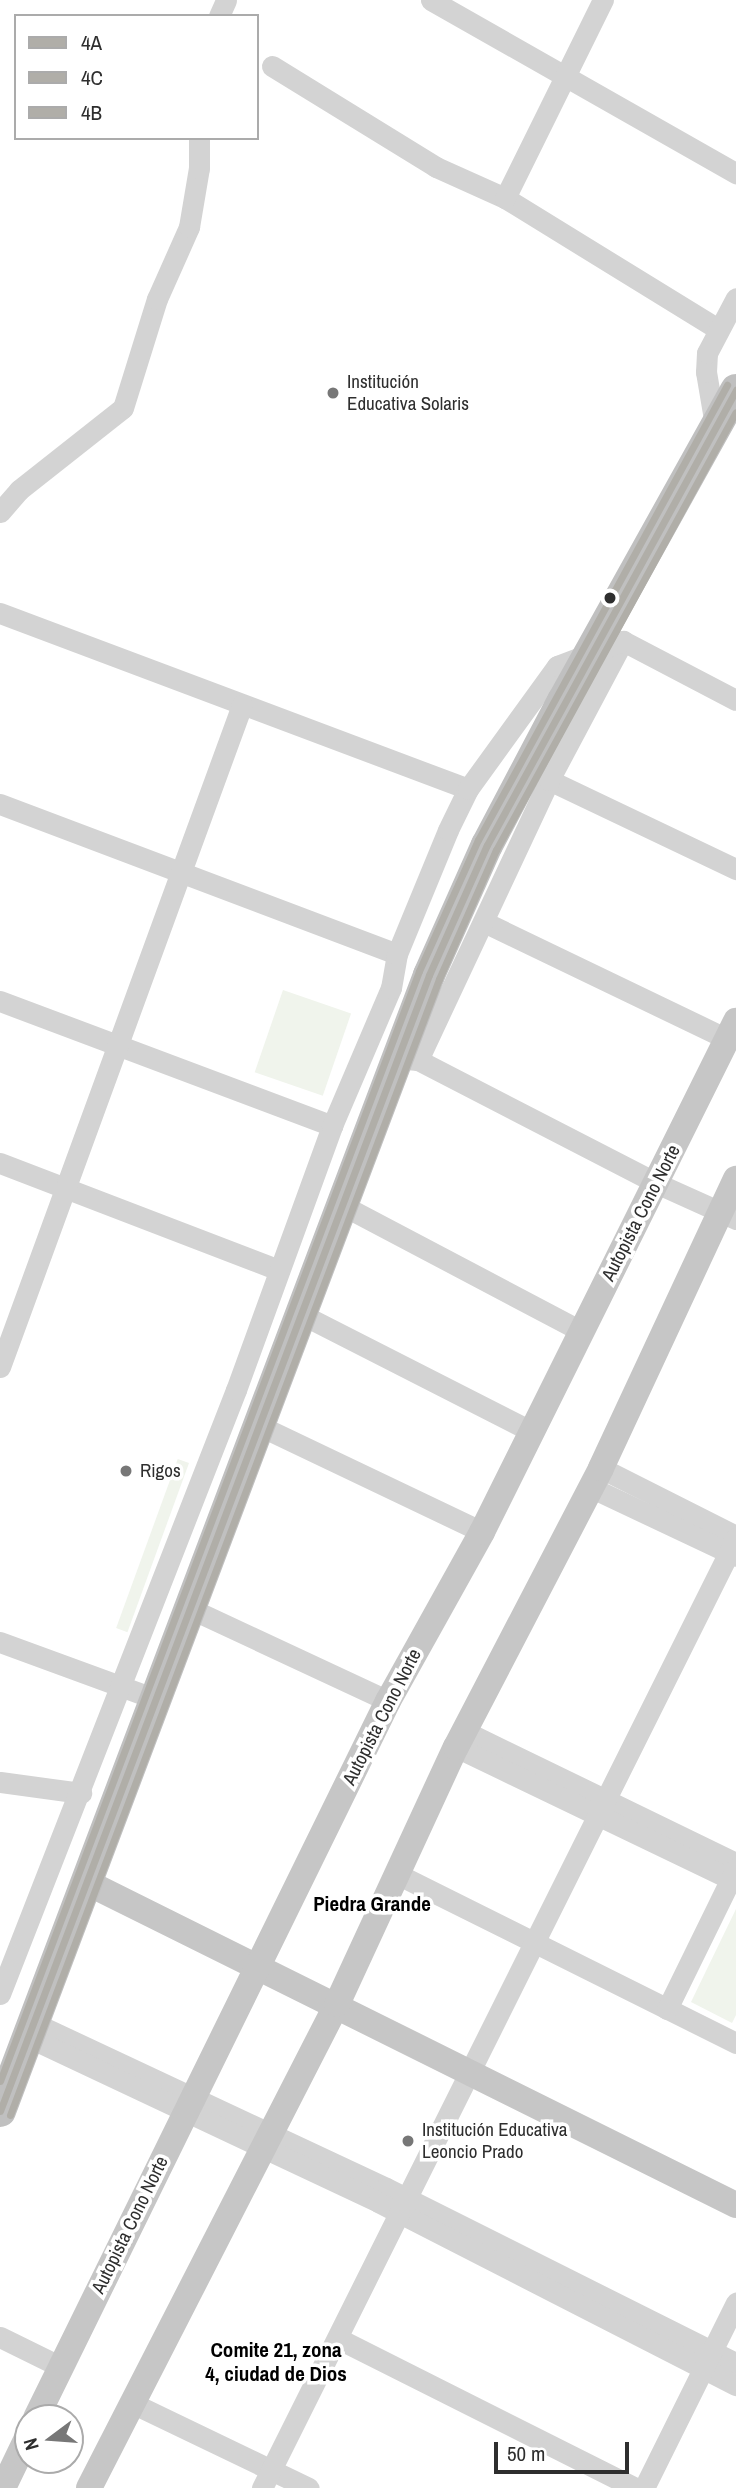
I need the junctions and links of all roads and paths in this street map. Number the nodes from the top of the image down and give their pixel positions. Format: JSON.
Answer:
{"nodes":[{"id":1,"x":431,"y":0,"type":"edge"},
{"id":2,"x":603,"y":0,"type":"edge"},
{"id":3,"x":272,"y":66,"type":"dead end"},
{"id":4,"x":562,"y":77,"type":"junction"},
{"id":5,"x":199,"y":140,"type":"edge"},
{"id":6,"x":736,"y":173,"type":"edge"},
{"id":7,"x":505,"y":198,"type":"junction"},
{"id":8,"x":736,"y":298,"type":"edge"},
{"id":9,"x":719,"y":329,"type":"junction"},
{"id":10,"x":736,"y":390,"type":"edge"},
{"id":11,"x":715,"y":425,"type":"junction"},
{"id":12,"x":0,"y":512,"type":"edge"},
{"id":13,"x":0,"y":613,"type":"edge"},
{"id":14,"x":623,"y":641,"type":"junction"},
{"id":15,"x":586,"y":656,"type":"junction"},
{"id":16,"x":736,"y":700,"type":"edge"},
{"id":17,"x":242,"y":705,"type":"junction"},
{"id":18,"x":549,"y":780,"type":"junction"},
{"id":19,"x":468,"y":789,"type":"junction"},
{"id":20,"x":0,"y":804,"type":"edge"},
{"id":21,"x":736,"y":869,"type":"edge"},
{"id":22,"x":181,"y":871,"type":"junction"},
{"id":23,"x":484,"y":922,"type":"junction"},
{"id":24,"x":397,"y":954,"type":"junction"},
{"id":25,"x":0,"y":1001,"type":"edge"},
{"id":26,"x":732,"y":1030,"type":"edge"},
{"id":27,"x":117,"y":1045,"type":"junction"},
{"id":28,"x":407,"y":1059,"type":"junction"},
{"id":29,"x":332,"y":1126,"type":"junction"},
{"id":30,"x":0,"y":1163,"type":"edge"},
{"id":31,"x":736,"y":1179,"type":"edge"},
{"id":32,"x":656,"y":1183,"type":"junction"},
{"id":33,"x":68,"y":1188,"type":"junction"},
{"id":34,"x":342,"y":1205,"type":"junction"},
{"id":35,"x":728,"y":1215,"type":"edge"},
{"id":36,"x":279,"y":1270,"type":"junction"},
{"id":37,"x":301,"y":1314,"type":"junction"},
{"id":38,"x":7,"y":1328,"type":"edge"},
{"id":39,"x":581,"y":1331,"type":"junction"},
{"id":40,"x":281,"y":1365,"type":"junction"},
{"id":41,"x":0,"y":1367,"type":"edge"},
{"id":42,"x":236,"y":1390,"type":"junction"},
{"id":43,"x":258,"y":1424,"type":"junction"},
{"id":44,"x":531,"y":1431,"type":"junction"},
{"id":45,"x":596,"y":1478,"type":"junction"},
{"id":46,"x":482,"y":1532,"type":"junction"},
{"id":47,"x":734,"y":1545,"type":"edge"},
{"id":48,"x":189,"y":1608,"type":"junction"},
{"id":49,"x":0,"y":1642,"type":"edge"},
{"id":50,"x":122,"y":1687,"type":"junction"},
{"id":51,"x":156,"y":1699,"type":"junction"},
{"id":52,"x":388,"y":1701,"type":"junction"},
{"id":53,"x":460,"y":1739,"type":"junction"},
{"id":54,"x":0,"y":1782,"type":"edge"},
{"id":55,"x":81,"y":1793,"type":"junction"},
{"id":56,"x":602,"y":1806,"type":"junction"},
{"id":57,"x":735,"y":1873,"type":"edge"},
{"id":58,"x":397,"y":1874,"type":"junction"},
{"id":59,"x":86,"y":1882,"type":"junction"},
{"id":60,"x":537,"y":1942,"type":"junction"},
{"id":61,"x":7,"y":1955,"type":"edge"},
{"id":62,"x":258,"y":1964,"type":"junction"},
{"id":63,"x":0,"y":1994,"type":"edge"},
{"id":64,"x":337,"y":2004,"type":"junction"},
{"id":65,"x":667,"y":2009,"type":"junction"},
{"id":66,"x":31,"y":2030,"type":"junction"},
{"id":67,"x":736,"y":2043,"type":"edge"},
{"id":68,"x":469,"y":2070,"type":"junction"},
{"id":69,"x":190,"y":2103,"type":"junction"},
{"id":70,"x":0,"y":2111,"type":"edge"},
{"id":71,"x":267,"y":2139,"type":"junction"},
{"id":72,"x":736,"y":2205,"type":"edge"},
{"id":73,"x":404,"y":2206,"type":"junction"},
{"id":74,"x":736,"y":2303,"type":"edge"},
{"id":75,"x":0,"y":2337,"type":"edge"},
{"id":76,"x":339,"y":2339,"type":"junction"},
{"id":77,"x":707,"y":2360,"type":"junction"},
{"id":78,"x":736,"y":2363,"type":"edge"},
{"id":79,"x":61,"y":2367,"type":"junction"},
{"id":80,"x":736,"y":2385,"type":"edge"},
{"id":81,"x":132,"y":2403,"type":"junction"},
{"id":82,"x":43,"y":2404,"type":"edge"},
{"id":83,"x":14,"y":2465,"type":"edge"},
{"id":84,"x":267,"y":2479,"type":"edge"},
{"id":85,"x":3,"y":2488,"type":"edge"},
{"id":86,"x":89,"y":2488,"type":"edge"},
{"id":87,"x":309,"y":2488,"type":"edge"},
{"id":88,"x":635,"y":2488,"type":"edge"},
{"id":89,"x":643,"y":2488,"type":"edge"}],
"edges":[{"from":1,"to":4,"type":"street"},
{"from":2,"to":4,"type":"street"},
{"from":3,"to":7,"type":"street"},
{"from":4,"to":6,"type":"street"},
{"from":4,"to":7,"type":"street"},
{"from":5,"to":12,"type":"street"},
{"from":7,"to":9,"type":"street"},
{"from":8,"to":9,"type":"street"},
{"from":9,"to":11,"type":"street"},
{"from":10,"to":11,"type":"highway"},
{"from":11,"to":15,"type":"highway"},
{"from":13,"to":17,"type":"street"},
{"from":14,"to":15,"type":"street"},
{"from":14,"to":16,"type":"street"},
{"from":14,"to":18,"type":"street"},
{"from":15,"to":19,"type":"street"},
{"from":15,"to":28,"type":"highway"},
{"from":17,"to":19,"type":"street"},
{"from":17,"to":22,"type":"street"},
{"from":18,"to":21,"type":"street"},
{"from":18,"to":23,"type":"street"},
{"from":19,"to":24,"type":"street"},
{"from":20,"to":22,"type":"street"},
{"from":22,"to":24,"type":"street"},
{"from":22,"to":27,"type":"street"},
{"from":23,"to":26,"type":"street"},
{"from":23,"to":28,"type":"street"},
{"from":24,"to":29,"type":"street"},
{"from":25,"to":27,"type":"street"},
{"from":26,"to":32,"type":"main road","name":"Autopista Cono Norte"},
{"from":27,"to":29,"type":"street"},
{"from":27,"to":33,"type":"street"},
{"from":28,"to":32,"type":"street"},
{"from":28,"to":34,"type":"highway"},
{"from":29,"to":36,"type":"street"},
{"from":30,"to":33,"type":"street"},
{"from":31,"to":35,"type":"main road"},
{"from":32,"to":35,"type":"street"},
{"from":32,"to":39,"type":"main road","name":"Autopista Cono Norte"},
{"from":33,"to":36,"type":"street"},
{"from":33,"to":38,"type":"street"},
{"from":34,"to":37,"type":"highway"},
{"from":34,"to":39,"type":"street"},
{"from":35,"to":45,"type":"main road"},
{"from":36,"to":42,"type":"street"},
{"from":37,"to":40,"type":"highway"},
{"from":37,"to":44,"type":"street"},
{"from":38,"to":41,"type":"street"},
{"from":39,"to":44,"type":"main road","name":"Autopista Cono Norte"},
{"from":40,"to":42,"type":"street"},
{"from":40,"to":43,"type":"highway"},
{"from":42,"to":50,"type":"street"},
{"from":43,"to":46,"type":"street"},
{"from":43,"to":48,"type":"highway"},
{"from":44,"to":46,"type":"main road","name":"Autopista Cono Norte"},
{"from":45,"to":47,"type":"street"},
{"from":45,"to":53,"type":"main road"},
{"from":46,"to":52,"type":"main road","name":"Autopista Cono Norte"},
{"from":47,"to":56,"type":"street"},
{"from":48,"to":51,"type":"highway"},
{"from":48,"to":52,"type":"street"},
{"from":49,"to":50,"type":"street"},
{"from":50,"to":51,"type":"street"},
{"from":50,"to":55,"type":"street"},
{"from":51,"to":59,"type":"highway"},
{"from":52,"to":62,"type":"main road","name":"Autopista Cono Norte"},
{"from":53,"to":56,"type":"street"},
{"from":53,"to":58,"type":"main road"},
{"from":54,"to":55,"type":"street"},
{"from":55,"to":61,"type":"street"},
{"from":56,"to":57,"type":"street"},
{"from":56,"to":60,"type":"street"},
{"from":57,"to":65,"type":"street"},
{"from":58,"to":60,"type":"street"},
{"from":58,"to":64,"type":"main road"},
{"from":59,"to":62,"type":"main road"},
{"from":59,"to":66,"type":"highway"},
{"from":60,"to":65,"type":"street"},
{"from":60,"to":68,"type":"street"},
{"from":61,"to":63,"type":"street"},
{"from":62,"to":64,"type":"main road"},
{"from":62,"to":69,"type":"main road","name":"Autopista Cono Norte"},
{"from":64,"to":68,"type":"main road"},
{"from":64,"to":71,"type":"main road"},
{"from":65,"to":67,"type":"street"},
{"from":66,"to":69,"type":"street"},
{"from":66,"to":70,"type":"highway"},
{"from":68,"to":72,"type":"main road"},
{"from":68,"to":73,"type":"street"},
{"from":69,"to":71,"type":"street"},
{"from":69,"to":79,"type":"main road","name":"Autopista Cono Norte"},
{"from":71,"to":73,"type":"street"},
{"from":71,"to":81,"type":"main road"},
{"from":73,"to":76,"type":"street"},
{"from":73,"to":77,"type":"street"},
{"from":74,"to":77,"type":"street"},
{"from":75,"to":79,"type":"street"},
{"from":76,"to":84,"type":"street"},
{"from":76,"to":88,"type":"street"},
{"from":77,"to":78,"type":"street"},
{"from":77,"to":80,"type":"street"},
{"from":77,"to":89,"type":"street"},
{"from":79,"to":82,"type":"main road","name":"Autopista Cono Norte"},
{"from":81,"to":84,"type":"street"},
{"from":81,"to":86,"type":"main road"},
{"from":83,"to":85,"type":"main road"},
{"from":84,"to":87,"type":"street"}]}
